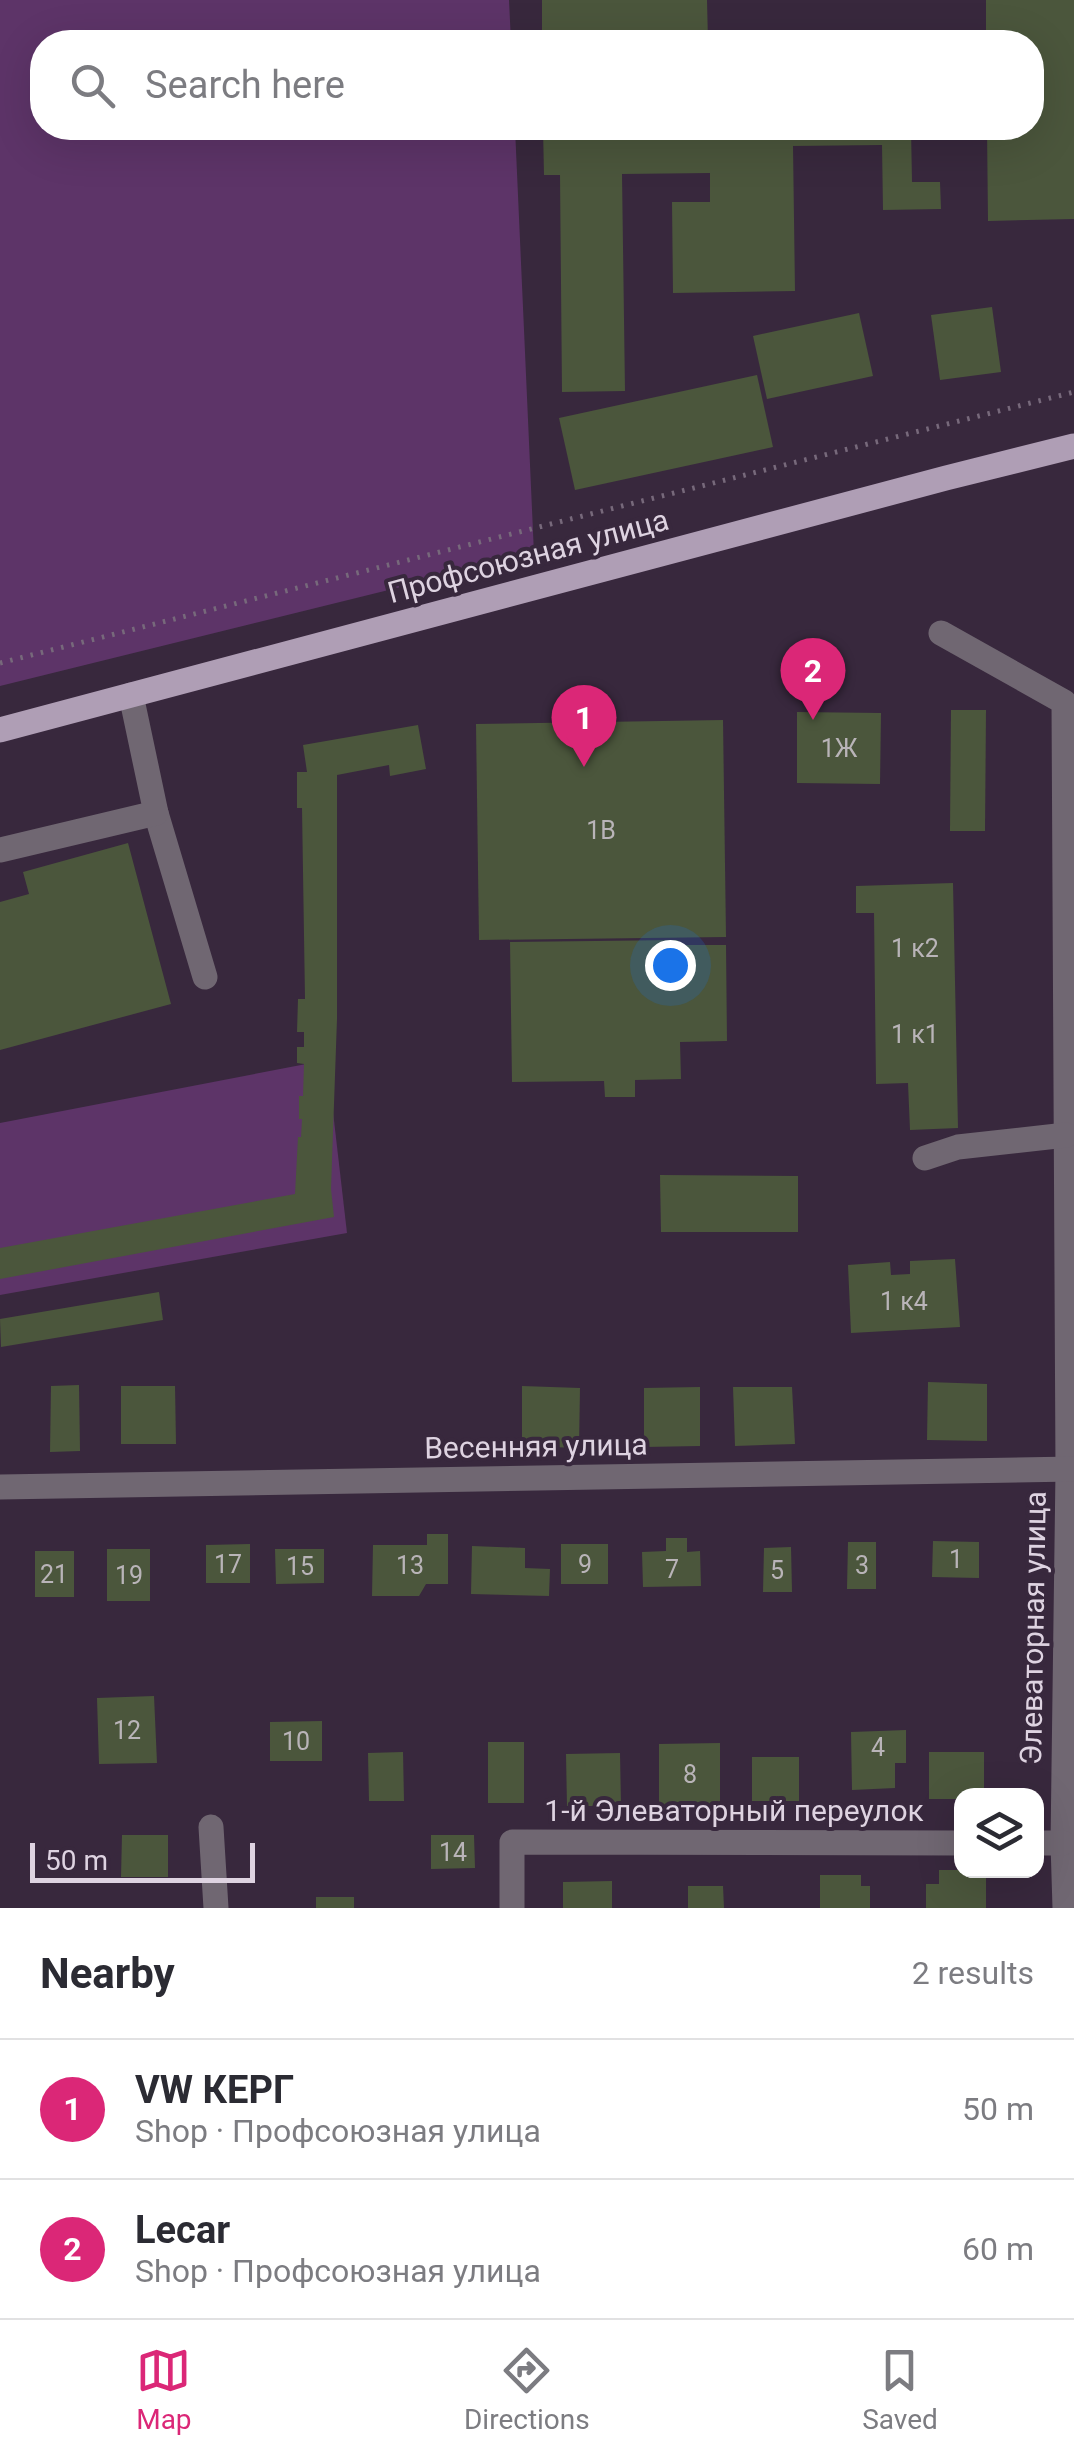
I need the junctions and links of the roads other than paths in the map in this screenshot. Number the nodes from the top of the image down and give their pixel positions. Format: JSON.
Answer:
{"nodes":[{"id":1,"x":1074,"y":446,"type":"edge"},
{"id":2,"x":941,"y":632,"type":"dead end"},
{"id":3,"x":131,"y":695,"type":"junction"},
{"id":4,"x":0,"y":730,"type":"edge"},
{"id":5,"x":156,"y":813,"type":"junction"},
{"id":6,"x":0,"y":850,"type":"edge"},
{"id":7,"x":204,"y":977,"type":"dead end"},
{"id":8,"x":1066,"y":1135,"type":"junction"},
{"id":9,"x":925,"y":1158,"type":"dead end"},
{"id":10,"x":1071,"y":1470,"type":"edge"},
{"id":11,"x":0,"y":1486,"type":"edge"},
{"id":12,"x":211,"y":1826,"type":"dead end"},
{"id":13,"x":954,"y":1842,"type":"edge"},
{"id":14,"x":1050,"y":1843,"type":"edge"},
{"id":15,"x":216,"y":1908,"type":"edge"},
{"id":16,"x":512,"y":1908,"type":"edge"},
{"id":17,"x":1065,"y":1908,"type":"edge"}],
"edges":[{"from":1,"to":3,"type":"main road","name":"Профсоюзная улица"},
{"from":2,"to":8,"type":"street","name":"Элеваторная улица"},
{"from":3,"to":4,"type":"main road","name":"Профсоюзная улица"},
{"from":3,"to":5,"type":"street"},
{"from":5,"to":6,"type":"street"},
{"from":5,"to":7,"type":"street"},
{"from":8,"to":9,"type":"street"},
{"from":8,"to":10,"type":"street","name":"Элеваторная улица"},
{"from":10,"to":11,"type":"street","name":"Весенняя улица"},
{"from":10,"to":14,"type":"street","name":"Элеваторная улица"},
{"from":12,"to":15,"type":"street"},
{"from":13,"to":16,"type":"street","name":"1-й Элеваторный переулок"},
{"from":14,"to":17,"type":"street","name":"Элеваторная улица"}]}
